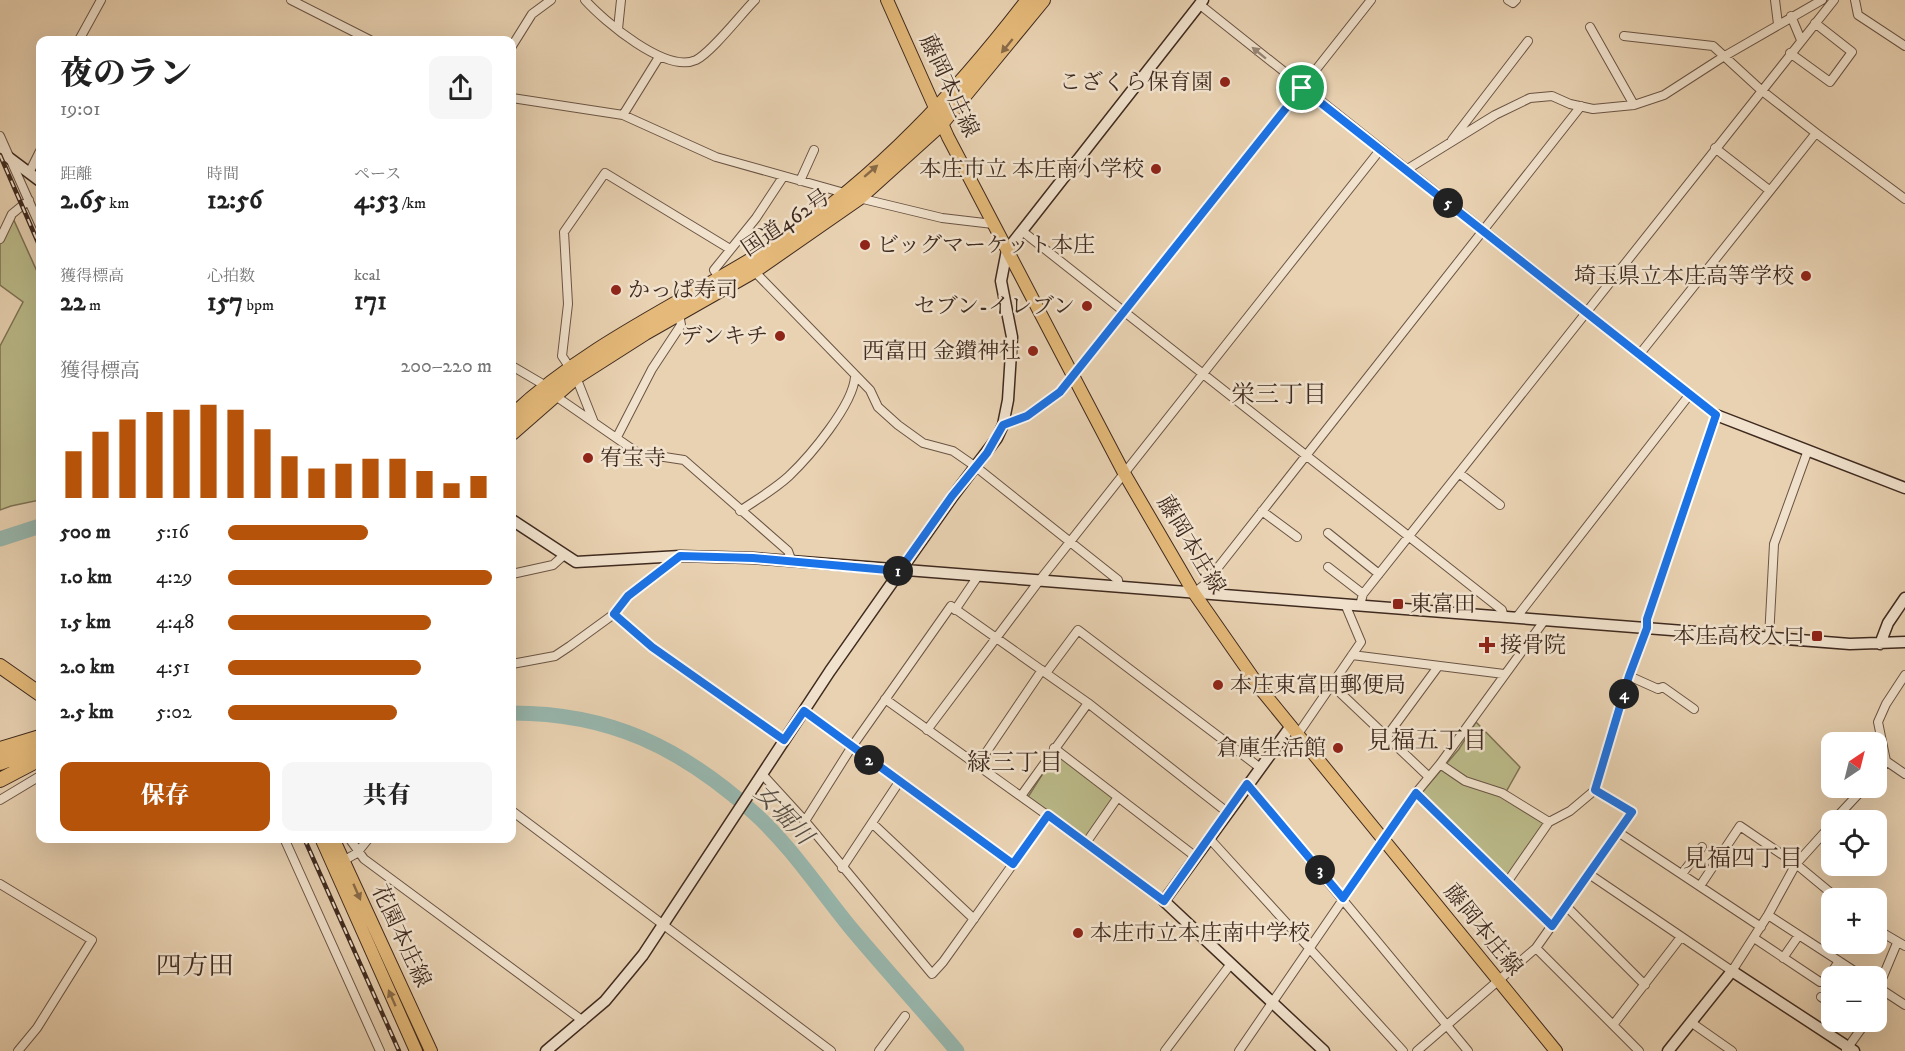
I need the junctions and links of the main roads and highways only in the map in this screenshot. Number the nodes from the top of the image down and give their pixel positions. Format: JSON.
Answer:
{"nodes":[{"id":1,"x":887,"y":0,"type":"edge"},
{"id":2,"x":1028,"y":0,"type":"edge"},
{"id":3,"x":1043,"y":0,"type":"edge"},
{"id":4,"x":934,"y":111,"type":"junction"},
{"id":5,"x":941,"y":124,"type":"junction"},
{"id":6,"x":573,"y":373,"type":"junction"},
{"id":7,"x":550,"y":391,"type":"junction"},
{"id":8,"x":516,"y":413,"type":"edge"},
{"id":9,"x":516,"y":429,"type":"edge"},
{"id":10,"x":0,"y":666,"type":"edge"},
{"id":11,"x":36,"y":691,"type":"edge"},
{"id":12,"x":36,"y":738,"type":"edge"},
{"id":13,"x":0,"y":749,"type":"edge"},
{"id":14,"x":36,"y":749,"type":"edge"},
{"id":15,"x":36,"y":761,"type":"edge"},
{"id":16,"x":0,"y":762,"type":"edge"},
{"id":17,"x":0,"y":780,"type":"edge"},
{"id":18,"x":323,"y":843,"type":"edge"},
{"id":19,"x":335,"y":843,"type":"edge"},
{"id":20,"x":416,"y":1051,"type":"edge"},
{"id":21,"x":431,"y":1051,"type":"edge"},
{"id":22,"x":1556,"y":1051,"type":"edge"}],
"edges":[{"from":1,"to":4,"type":"main road","name":"藤岡本庄線"},
{"from":2,"to":4,"type":"highway","name":"国道462号"},
{"from":3,"to":5,"type":"highway","name":"国道462号","one_way":true},
{"from":4,"to":5,"type":"main road","name":"藤岡本庄線"},
{"from":6,"to":4,"type":"highway","name":"国道462号","one_way":true},
{"from":5,"to":6,"type":"highway","name":"国道462号"},
{"from":5,"to":22,"type":"main road","name":"藤岡本庄線"},
{"from":6,"to":7,"type":"highway","name":"国道462号"},
{"from":7,"to":8,"type":"highway","name":"国道462号"},
{"from":7,"to":9,"type":"highway","name":"国道462号"},
{"from":10,"to":11,"type":"highway"},
{"from":12,"to":13,"type":"highway"},
{"from":14,"to":16,"type":"highway"},
{"from":15,"to":17,"type":"highway"},
{"from":20,"to":18,"type":"main road","name":"花園本庄線","one_way":true},
{"from":19,"to":21,"type":"main road","name":"花園本庄線","one_way":true}]}
